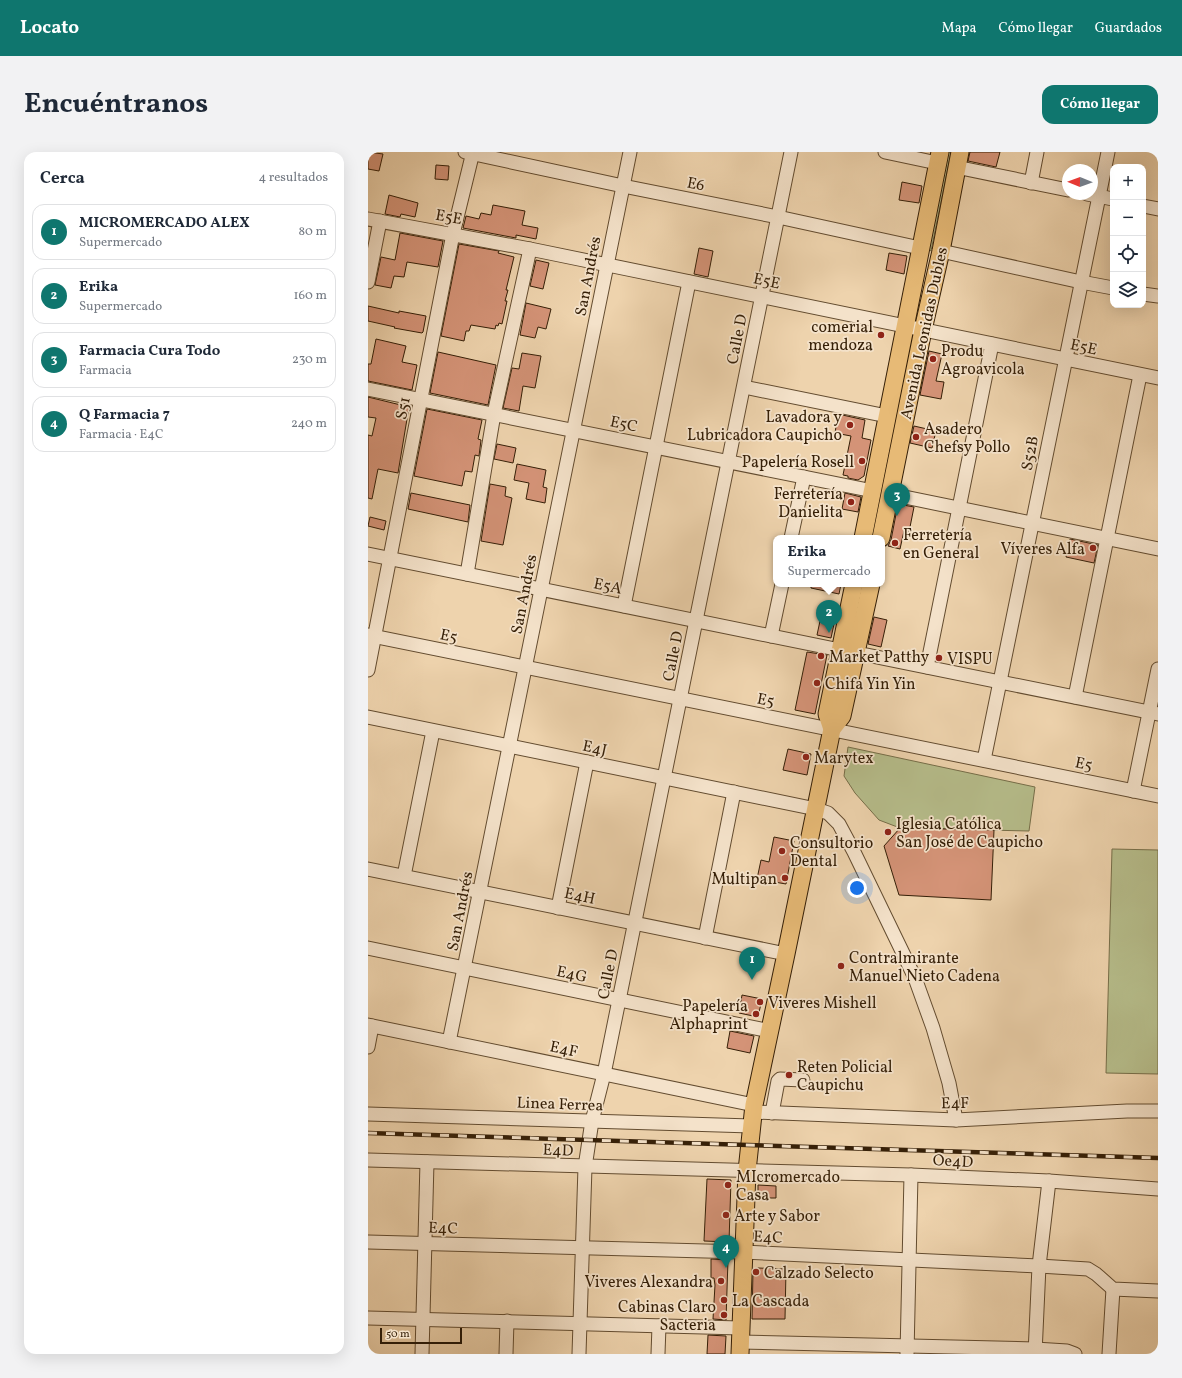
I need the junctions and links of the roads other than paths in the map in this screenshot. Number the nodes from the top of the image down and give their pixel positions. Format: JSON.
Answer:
{"nodes":[{"id":1,"x":630,"y":152,"type":"edge"},
{"id":2,"x":791,"y":152,"type":"edge"},
{"id":3,"x":885,"y":152,"type":"edge"},
{"id":4,"x":1037,"y":152,"type":"edge"},
{"id":5,"x":1108,"y":152,"type":"edge"},
{"id":6,"x":470,"y":153,"type":"edge"},
{"id":7,"x":939,"y":157,"type":"edge"},
{"id":8,"x":958,"y":160,"type":"edge"},
{"id":9,"x":1098,"y":179,"type":"edge"},
{"id":10,"x":1030,"y":182,"type":"junction"},
{"id":11,"x":623,"y":186,"type":"junction"},
{"id":12,"x":1062,"y":189,"type":"edge"},
{"id":13,"x":1098,"y":196,"type":"edge"},
{"id":14,"x":1110,"y":198,"type":"edge"},
{"id":15,"x":1091,"y":200,"type":"edge"},
{"id":16,"x":1146,"y":207,"type":"edge"},
{"id":17,"x":1158,"y":209,"type":"edge"},
{"id":18,"x":778,"y":217,"type":"junction"},
{"id":19,"x":374,"y":220,"type":"edge"},
{"id":20,"x":454,"y":234,"type":"junction"},
{"id":21,"x":920,"y":248,"type":"junction"},
{"id":22,"x":530,"y":249,"type":"junction"},
{"id":23,"x":940,"y":251,"type":"junction"},
{"id":24,"x":607,"y":265,"type":"junction"},
{"id":25,"x":368,"y":282,"type":"edge"},
{"id":26,"x":689,"y":282,"type":"junction"},
{"id":27,"x":1081,"y":282,"type":"junction"},
{"id":28,"x":1110,"y":287,"type":"edge"},
{"id":29,"x":1146,"y":294,"type":"edge"},
{"id":30,"x":1158,"y":296,"type":"edge"},
{"id":31,"x":762,"y":297,"type":"junction"},
{"id":32,"x":904,"y":326,"type":"junction"},
{"id":33,"x":923,"y":330,"type":"junction"},
{"id":34,"x":992,"y":344,"type":"junction"},
{"id":35,"x":1065,"y":359,"type":"junction"},
{"id":36,"x":1140,"y":374,"type":"junction"},
{"id":37,"x":1158,"y":378,"type":"edge"},
{"id":38,"x":744,"y":386,"type":"junction"},
{"id":39,"x":368,"y":389,"type":"edge"},
{"id":40,"x":421,"y":399,"type":"junction"},
{"id":41,"x":494,"y":414,"type":"junction"},
{"id":42,"x":887,"y":416,"type":"junction"},
{"id":43,"x":573,"y":430,"type":"junction"},
{"id":44,"x":656,"y":447,"type":"junction"},
{"id":45,"x":728,"y":462,"type":"junction"},
{"id":46,"x":804,"y":477,"type":"junction"},
{"id":47,"x":873,"y":491,"type":"junction"},
{"id":48,"x":890,"y":494,"type":"junction"},
{"id":49,"x":959,"y":508,"type":"junction"},
{"id":50,"x":1032,"y":523,"type":"junction"},
{"id":51,"x":792,"y":535,"type":"edge"},
{"id":52,"x":864,"y":535,"type":"edge"},
{"id":53,"x":882,"y":535,"type":"edge"},
{"id":54,"x":1107,"y":538,"type":"junction"},
{"id":55,"x":1158,"y":549,"type":"edge"},
{"id":56,"x":368,"y":554,"type":"edge"},
{"id":57,"x":391,"y":558,"type":"junction"},
{"id":58,"x":467,"y":574,"type":"junction"},
{"id":59,"x":781,"y":587,"type":"edge"},
{"id":60,"x":854,"y":587,"type":"edge"},
{"id":61,"x":870,"y":587,"type":"edge"},
{"id":62,"x":541,"y":589,"type":"junction"},
{"id":63,"x":624,"y":606,"type":"junction"},
{"id":64,"x":696,"y":621,"type":"junction"},
{"id":65,"x":371,"y":636,"type":"edge"},
{"id":66,"x":771,"y":636,"type":"junction"},
{"id":67,"x":848,"y":651,"type":"junction"},
{"id":68,"x":927,"y":667,"type":"junction"},
{"id":69,"x":525,"y":668,"type":"junction"},
{"id":70,"x":1158,"y":669,"type":"edge"},
{"id":71,"x":368,"y":670,"type":"edge"},
{"id":72,"x":1000,"y":682,"type":"junction"},
{"id":73,"x":1075,"y":697,"type":"junction"},
{"id":74,"x":680,"y":700,"type":"junction"},
{"id":75,"x":1154,"y":713,"type":"edge"},
{"id":76,"x":368,"y":717,"type":"edge"},
{"id":77,"x":832,"y":729,"type":"junction"},
{"id":78,"x":433,"y":731,"type":"junction"},
{"id":79,"x":509,"y":746,"type":"junction"},
{"id":80,"x":984,"y":760,"type":"junction"},
{"id":81,"x":588,"y":762,"type":"junction"},
{"id":82,"x":664,"y":778,"type":"junction"},
{"id":83,"x":1133,"y":791,"type":"junction"},
{"id":84,"x":734,"y":792,"type":"junction"},
{"id":85,"x":1158,"y":796,"type":"edge"},
{"id":86,"x":816,"y":809,"type":"junction"},
{"id":87,"x":368,"y":869,"type":"edge"},
{"id":88,"x":404,"y":876,"type":"junction"},
{"id":89,"x":480,"y":892,"type":"junction"},
{"id":90,"x":558,"y":908,"type":"junction"},
{"id":91,"x":635,"y":923,"type":"junction"},
{"id":92,"x":705,"y":938,"type":"junction"},
{"id":93,"x":368,"y":948,"type":"edge"},
{"id":94,"x":786,"y":954,"type":"junction"},
{"id":95,"x":464,"y":968,"type":"junction"},
{"id":96,"x":619,"y":1000,"type":"junction"},
{"id":97,"x":370,"y":1026,"type":"edge"},
{"id":98,"x":770,"y":1031,"type":"junction"},
{"id":99,"x":449,"y":1042,"type":"junction"},
{"id":100,"x":368,"y":1047,"type":"edge"},
{"id":101,"x":604,"y":1074,"type":"junction"},
{"id":102,"x":803,"y":1080,"type":"dead end"},
{"id":103,"x":1158,"y":1111,"type":"edge"},
{"id":104,"x":772,"y":1113,"type":"junction"},
{"id":105,"x":368,"y":1114,"type":"edge"},
{"id":106,"x":752,"y":1114,"type":"junction"},
{"id":107,"x":956,"y":1120,"type":"junction"},
{"id":108,"x":592,"y":1121,"type":"junction"},
{"id":109,"x":368,"y":1160,"type":"edge"},
{"id":110,"x":427,"y":1162,"type":"junction"},
{"id":111,"x":585,"y":1166,"type":"junction"},
{"id":112,"x":747,"y":1171,"type":"junction"},
{"id":113,"x":911,"y":1175,"type":"junction"},
{"id":114,"x":1049,"y":1181,"type":"junction"},
{"id":115,"x":1158,"y":1189,"type":"edge"},
{"id":116,"x":368,"y":1242,"type":"edge"},
{"id":117,"x":425,"y":1243,"type":"junction"},
{"id":118,"x":582,"y":1247,"type":"junction"},
{"id":119,"x":743,"y":1252,"type":"junction"},
{"id":120,"x":909,"y":1260,"type":"junction"},
{"id":121,"x":1039,"y":1266,"type":"junction"},
{"id":122,"x":1113,"y":1289,"type":"junction"},
{"id":123,"x":1158,"y":1291,"type":"edge"},
{"id":124,"x":368,"y":1318,"type":"edge"},
{"id":125,"x":423,"y":1319,"type":"junction"},
{"id":126,"x":507,"y":1321,"type":"junction"},
{"id":127,"x":580,"y":1324,"type":"junction"},
{"id":128,"x":659,"y":1326,"type":"junction"},
{"id":129,"x":740,"y":1341,"type":"edge"},
{"id":130,"x":821,"y":1349,"type":"edge"},
{"id":131,"x":907,"y":1350,"type":"edge"},
{"id":132,"x":987,"y":1351,"type":"edge"},
{"id":133,"x":1035,"y":1351,"type":"edge"},
{"id":134,"x":422,"y":1354,"type":"edge"},
{"id":135,"x":506,"y":1354,"type":"edge"},
{"id":136,"x":579,"y":1354,"type":"edge"},
{"id":137,"x":658,"y":1354,"type":"edge"},
{"id":138,"x":1075,"y":1354,"type":"edge"},
{"id":139,"x":1109,"y":1354,"type":"edge"}],
"edges":[{"from":1,"to":11,"type":"street","name":"San Andrés"},
{"from":2,"to":18,"type":"street","name":"Calle D"},
{"from":3,"to":7,"type":"street"},
{"from":4,"to":10,"type":"street"},
{"from":5,"to":9,"type":"street","name":"S52B"},
{"from":6,"to":11,"type":"street","name":"E6"},
{"from":6,"to":20,"type":"street","name":"S51"},
{"from":7,"to":21,"type":"main road","name":"Avenida Leonidas Dubles"},
{"from":8,"to":10,"type":"street"},
{"from":8,"to":23,"type":"main road","name":"Avenida Leonidas Dubles"},
{"from":10,"to":12,"type":"street"},
{"from":11,"to":18,"type":"street","name":"E6"},
{"from":11,"to":24,"type":"street","name":"San Andrés"},
{"from":13,"to":14,"type":"street"},
{"from":15,"to":27,"type":"street","name":"S52B"},
{"from":16,"to":17,"type":"street"},
{"from":18,"to":21,"type":"street","name":"E6"},
{"from":18,"to":31,"type":"street","name":"Calle D"},
{"from":19,"to":20,"type":"street","name":"E5E"},
{"from":19,"to":25,"type":"street"},
{"from":20,"to":22,"type":"street","name":"E5E"},
{"from":20,"to":40,"type":"street","name":"S51"},
{"from":21,"to":32,"type":"main road","name":"Avenida Leonidas Dubles"},
{"from":22,"to":24,"type":"street","name":"E5E"},
{"from":22,"to":41,"type":"street"},
{"from":23,"to":27,"type":"street"},
{"from":23,"to":33,"type":"main road","name":"Avenida Leonidas Dubles"},
{"from":24,"to":26,"type":"street","name":"E5E"},
{"from":24,"to":43,"type":"street","name":"San Andrés"},
{"from":26,"to":31,"type":"street","name":"E5E"},
{"from":26,"to":44,"type":"street"},
{"from":27,"to":28,"type":"street"},
{"from":27,"to":35,"type":"street","name":"S52B"},
{"from":29,"to":30,"type":"street"},
{"from":31,"to":32,"type":"street","name":"E5E"},
{"from":31,"to":38,"type":"street","name":"Calle D"},
{"from":32,"to":33,"type":"street","name":"E5E"},
{"from":32,"to":42,"type":"main road","name":"Avenida Leonidas Dubles"},
{"from":33,"to":34,"type":"street","name":"E5E"},
{"from":33,"to":48,"type":"main road","name":"Avenida Leonidas Dubles"},
{"from":34,"to":35,"type":"street","name":"E5E"},
{"from":34,"to":49,"type":"street"},
{"from":35,"to":36,"type":"street","name":"E5E"},
{"from":35,"to":50,"type":"street","name":"S52B"},
{"from":36,"to":37,"type":"street","name":"E5E"},
{"from":36,"to":54,"type":"street"},
{"from":38,"to":42,"type":"street"},
{"from":38,"to":45,"type":"street","name":"Calle D"},
{"from":39,"to":40,"type":"street","name":"E5C"},
{"from":40,"to":41,"type":"street","name":"E5C"},
{"from":40,"to":57,"type":"street","name":"S51"},
{"from":41,"to":43,"type":"street","name":"E5C"},
{"from":41,"to":58,"type":"street"},
{"from":42,"to":47,"type":"main road","name":"Avenida Leonidas Dubles"},
{"from":43,"to":44,"type":"street","name":"E5C"},
{"from":43,"to":62,"type":"street","name":"San Andrés"},
{"from":44,"to":45,"type":"street","name":"E5C"},
{"from":44,"to":63,"type":"street"},
{"from":45,"to":46,"type":"street","name":"E5C"},
{"from":45,"to":64,"type":"street","name":"Calle D"},
{"from":46,"to":47,"type":"street","name":"E5C"},
{"from":46,"to":51,"type":"street"},
{"from":47,"to":52,"type":"main road","name":"Avenida Leonidas Dubles"},
{"from":48,"to":49,"type":"street"},
{"from":48,"to":53,"type":"main road","name":"Avenida Leonidas Dubles"},
{"from":49,"to":50,"type":"street"},
{"from":49,"to":68,"type":"street"},
{"from":50,"to":54,"type":"street"},
{"from":50,"to":72,"type":"street","name":"S52B"},
{"from":54,"to":55,"type":"street"},
{"from":54,"to":73,"type":"street"},
{"from":56,"to":57,"type":"street","name":"E5A"},
{"from":57,"to":58,"type":"street","name":"E5A"},
{"from":57,"to":65,"type":"street","name":"S51"},
{"from":58,"to":62,"type":"street","name":"E5A"},
{"from":59,"to":66,"type":"street"},
{"from":60,"to":67,"type":"main road"},
{"from":61,"to":67,"type":"main road"},
{"from":62,"to":63,"type":"street","name":"E5A"},
{"from":62,"to":69,"type":"street","name":"San Andrés"},
{"from":63,"to":64,"type":"street","name":"E5A"},
{"from":64,"to":66,"type":"street","name":"E5A"},
{"from":64,"to":74,"type":"street","name":"Calle D"},
{"from":65,"to":69,"type":"street","name":"E5"},
{"from":65,"to":71,"type":"street","name":"S51"},
{"from":66,"to":67,"type":"street","name":"E5A"},
{"from":67,"to":68,"type":"street","name":"E5A"},
{"from":67,"to":77,"type":"main road"},
{"from":68,"to":72,"type":"street","name":"E5A"},
{"from":69,"to":74,"type":"street","name":"E5"},
{"from":69,"to":79,"type":"street","name":"San Andrés"},
{"from":70,"to":75,"type":"street"},
{"from":72,"to":73,"type":"street","name":"E5A"},
{"from":72,"to":80,"type":"street","name":"S52B"},
{"from":73,"to":75,"type":"street","name":"E5A"},
{"from":74,"to":77,"type":"street","name":"E5"},
{"from":74,"to":82,"type":"street","name":"Calle D"},
{"from":75,"to":83,"type":"street"},
{"from":76,"to":78,"type":"street","name":"E4J"},
{"from":77,"to":80,"type":"street","name":"E5"},
{"from":77,"to":86,"type":"main road"},
{"from":78,"to":79,"type":"street","name":"E4J"},
{"from":78,"to":88,"type":"street"},
{"from":79,"to":81,"type":"street","name":"E4J"},
{"from":79,"to":89,"type":"street","name":"San Andrés"},
{"from":80,"to":83,"type":"street","name":"E5"},
{"from":81,"to":82,"type":"street","name":"E4J"},
{"from":81,"to":90,"type":"street"},
{"from":82,"to":84,"type":"street","name":"E4J"},
{"from":82,"to":91,"type":"street","name":"Calle D"},
{"from":83,"to":85,"type":"street","name":"E5"},
{"from":84,"to":86,"type":"street","name":"E4J"},
{"from":84,"to":92,"type":"street"},
{"from":86,"to":94,"type":"main road"},
{"from":86,"to":107,"type":"street","name":"E4J"},
{"from":87,"to":88,"type":"street","name":"E4H"},
{"from":88,"to":89,"type":"street","name":"E4H"},
{"from":89,"to":90,"type":"street","name":"E4H"},
{"from":89,"to":95,"type":"street","name":"San Andrés"},
{"from":90,"to":91,"type":"street","name":"E4H"},
{"from":91,"to":92,"type":"street","name":"E4H"},
{"from":91,"to":96,"type":"street","name":"Calle D"},
{"from":92,"to":94,"type":"street","name":"E4H"},
{"from":93,"to":95,"type":"street","name":"E4G"},
{"from":94,"to":98,"type":"main road"},
{"from":95,"to":96,"type":"street","name":"E4G"},
{"from":95,"to":99,"type":"street","name":"San Andrés"},
{"from":96,"to":98,"type":"street","name":"E4G"},
{"from":96,"to":101,"type":"street","name":"Calle D"},
{"from":97,"to":99,"type":"street","name":"E4F"},
{"from":97,"to":100,"type":"street"},
{"from":98,"to":106,"type":"main road"},
{"from":99,"to":101,"type":"street","name":"E4F"},
{"from":101,"to":106,"type":"street","name":"E4F"},
{"from":101,"to":108,"type":"street","name":"Calle D"},
{"from":102,"to":104,"type":"street"},
{"from":103,"to":107,"type":"street","name":"E4F"},
{"from":104,"to":106,"type":"street","name":"E4F"},
{"from":104,"to":107,"type":"street","name":"E4F"},
{"from":105,"to":108,"type":"street","name":"Linea Ferrea"},
{"from":106,"to":108,"type":"street","name":"Linea Ferrea"},
{"from":106,"to":112,"type":"main road"},
{"from":108,"to":111,"type":"street","name":"Calle D"},
{"from":109,"to":110,"type":"street","name":"E4D"},
{"from":110,"to":111,"type":"street","name":"E4D"},
{"from":110,"to":117,"type":"street"},
{"from":111,"to":112,"type":"street","name":"E4D"},
{"from":111,"to":118,"type":"street","name":"Calle D"},
{"from":112,"to":113,"type":"street","name":"Oe4D"},
{"from":112,"to":119,"type":"main road"},
{"from":113,"to":114,"type":"street","name":"Oe4D"},
{"from":113,"to":120,"type":"street"},
{"from":114,"to":115,"type":"street","name":"Oe4D"},
{"from":114,"to":121,"type":"street"},
{"from":116,"to":117,"type":"street","name":"E4C"},
{"from":117,"to":118,"type":"street","name":"E4C"},
{"from":117,"to":125,"type":"street"},
{"from":118,"to":119,"type":"street","name":"E4C"},
{"from":118,"to":127,"type":"street","name":"Calle D"},
{"from":119,"to":120,"type":"street","name":"E4C"},
{"from":119,"to":129,"type":"main road"},
{"from":120,"to":121,"type":"street","name":"E4C"},
{"from":120,"to":131,"type":"street"},
{"from":121,"to":122,"type":"street","name":"E4C"},
{"from":121,"to":133,"type":"street"},
{"from":122,"to":123,"type":"street"},
{"from":122,"to":139,"type":"street"},
{"from":124,"to":125,"type":"street"},
{"from":125,"to":126,"type":"street"},
{"from":125,"to":134,"type":"street"},
{"from":126,"to":127,"type":"street"},
{"from":126,"to":135,"type":"street"},
{"from":127,"to":128,"type":"street"},
{"from":127,"to":136,"type":"street","name":"Calle D"},
{"from":128,"to":129,"type":"street"},
{"from":128,"to":137,"type":"street"},
{"from":129,"to":130,"type":"street"},
{"from":130,"to":131,"type":"street"},
{"from":131,"to":132,"type":"street"},
{"from":132,"to":133,"type":"street"},
{"from":133,"to":138,"type":"street"}]}
